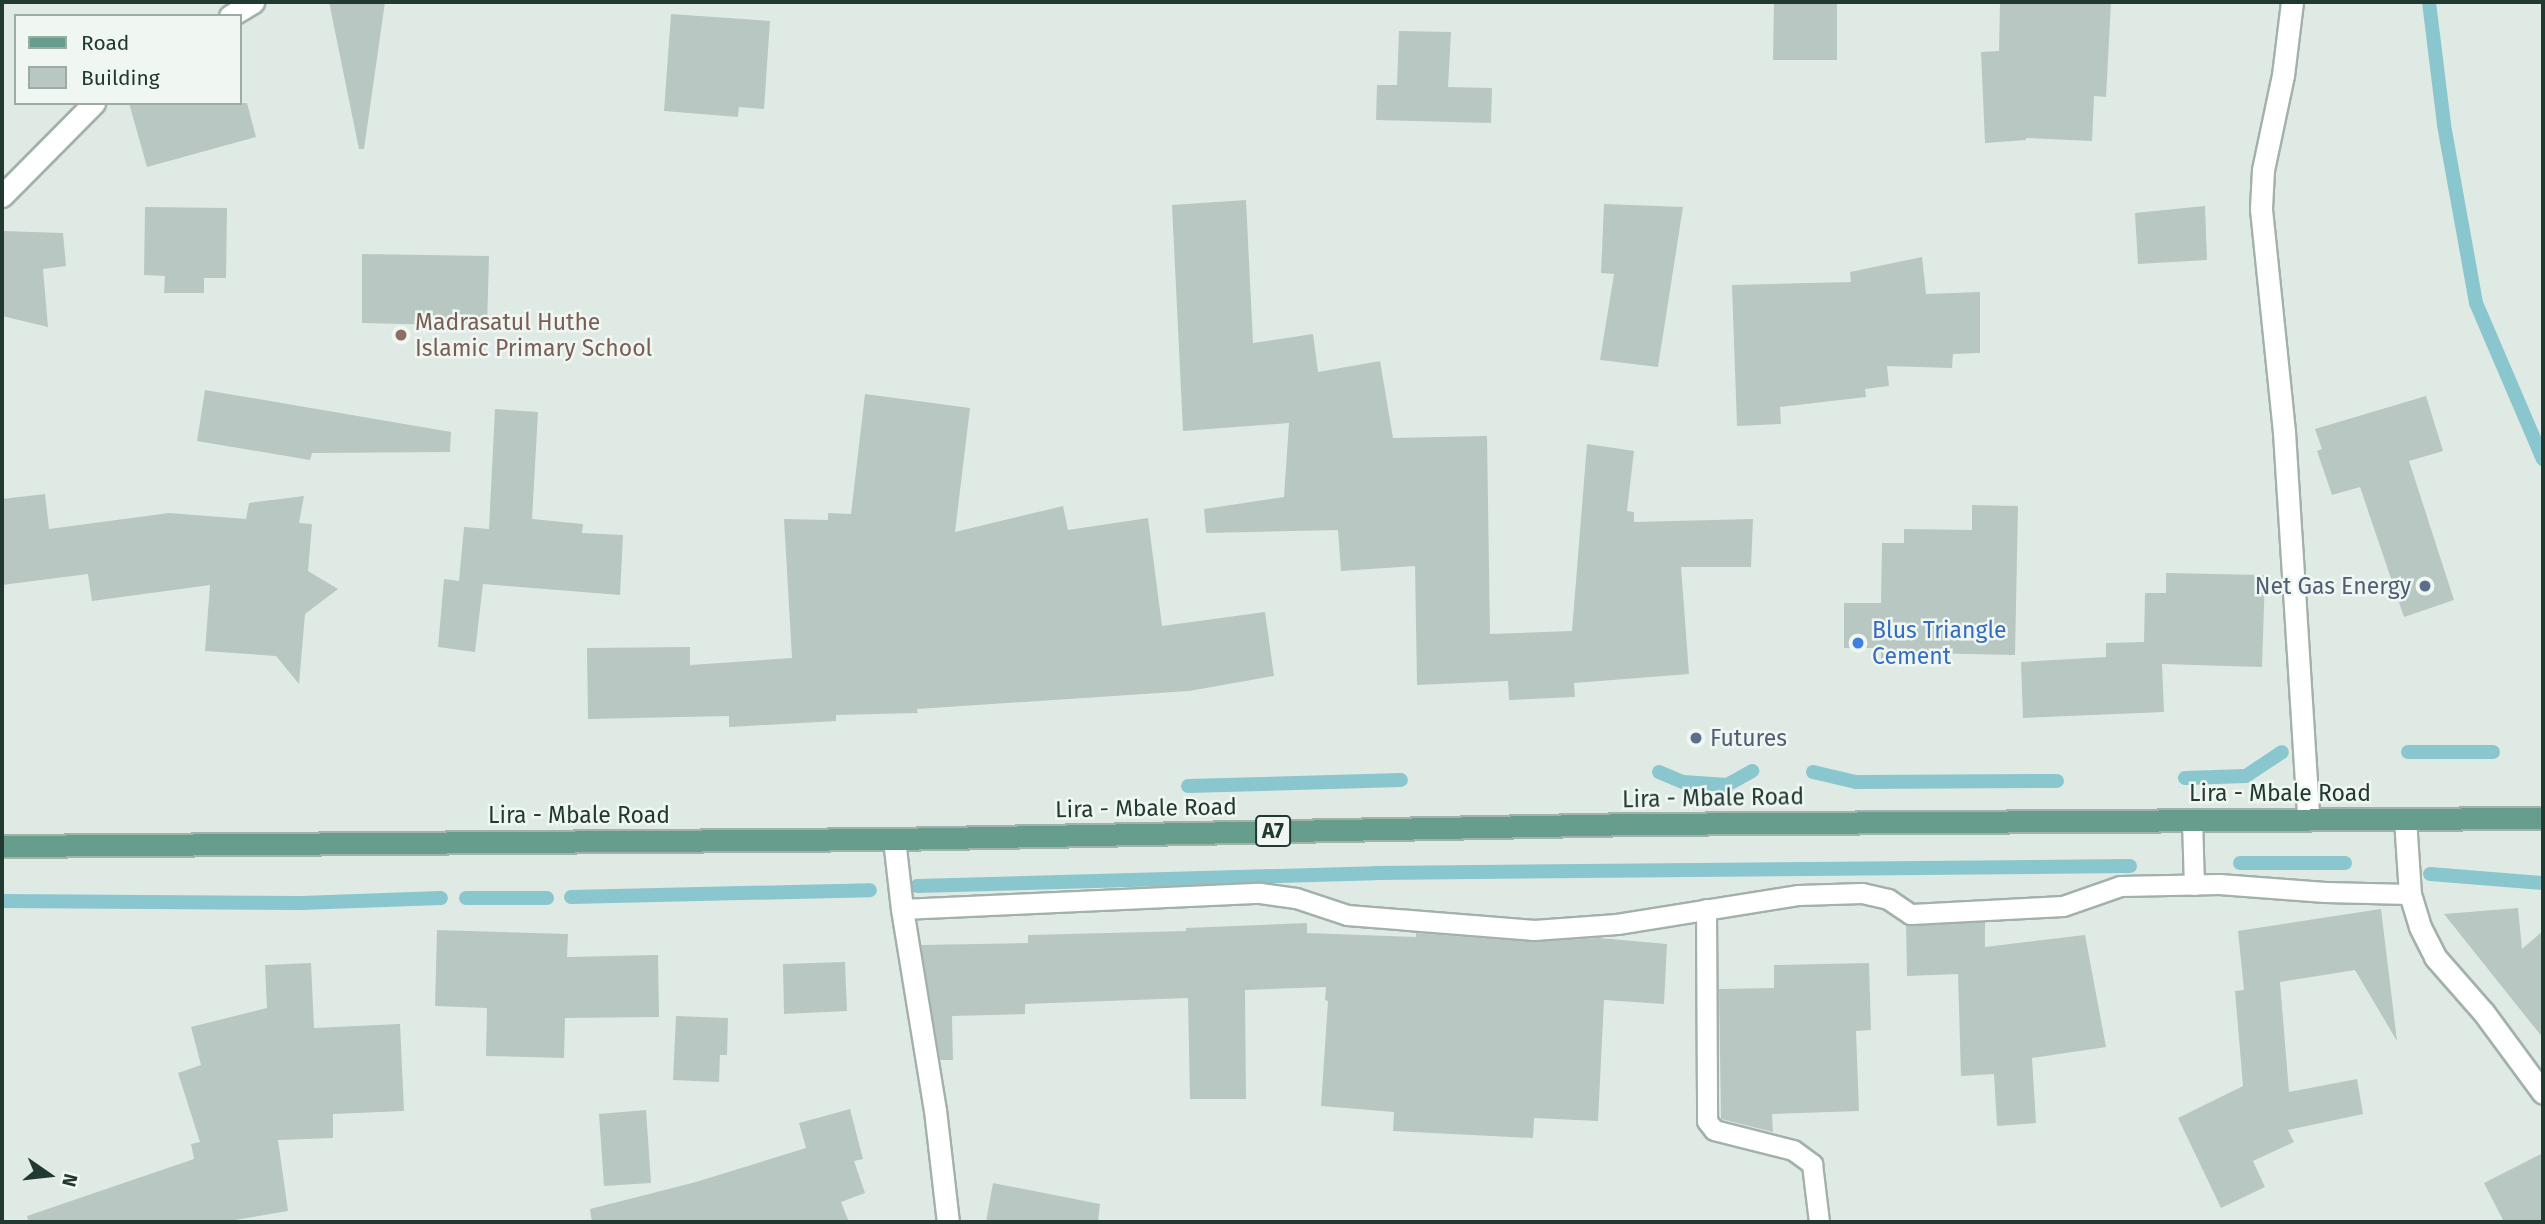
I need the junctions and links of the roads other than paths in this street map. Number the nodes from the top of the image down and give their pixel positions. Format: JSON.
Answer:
{"nodes":[{"id":1,"x":253,"y":2,"type":"edge"},
{"id":2,"x":2292,"y":2,"type":"edge"},
{"id":3,"x":233,"y":14,"type":"edge"},
{"id":4,"x":92,"y":105,"type":"edge"},
{"id":5,"x":2,"y":196,"type":"edge"},
{"id":6,"x":2308,"y":818,"type":"junction"},
{"id":7,"x":2543,"y":818,"type":"edge"},
{"id":8,"x":2192,"y":819,"type":"junction"},
{"id":9,"x":2405,"y":819,"type":"junction"},
{"id":10,"x":894,"y":839,"type":"junction"},
{"id":11,"x":2,"y":846,"type":"edge"},
{"id":12,"x":2194,"y":885,"type":"junction"},
{"id":13,"x":2410,"y":894,"type":"junction"},
{"id":14,"x":902,"y":909,"type":"junction"},
{"id":15,"x":1706,"y":909,"type":"junction"},
{"id":16,"x":2543,"y":1093,"type":"edge"},
{"id":17,"x":948,"y":1222,"type":"edge"},
{"id":18,"x":1819,"y":1222,"type":"edge"}],
"edges":[{"from":1,"to":3,"type":"street"},
{"from":2,"to":6,"type":"street"},
{"from":4,"to":5,"type":"street"},
{"from":6,"to":8,"type":"main road","name":"Lira - Mbale Road","number":"A7"},
{"from":6,"to":9,"type":"main road","name":"Lira - Mbale Road","number":"A7"},
{"from":7,"to":9,"type":"main road","name":"Lira - Mbale Road","number":"A7"},
{"from":8,"to":10,"type":"main road","name":"Lira - Mbale Road","number":"A7"},
{"from":8,"to":12,"type":"lane"},
{"from":9,"to":13,"type":"street"},
{"from":10,"to":11,"type":"main road","name":"Lira - Mbale Road","number":"A7"},
{"from":10,"to":14,"type":"street"},
{"from":12,"to":13,"type":"lane"},
{"from":12,"to":15,"type":"lane"},
{"from":13,"to":16,"type":"street"},
{"from":14,"to":15,"type":"lane"},
{"from":14,"to":17,"type":"street"},
{"from":15,"to":18,"type":"lane"}]}
